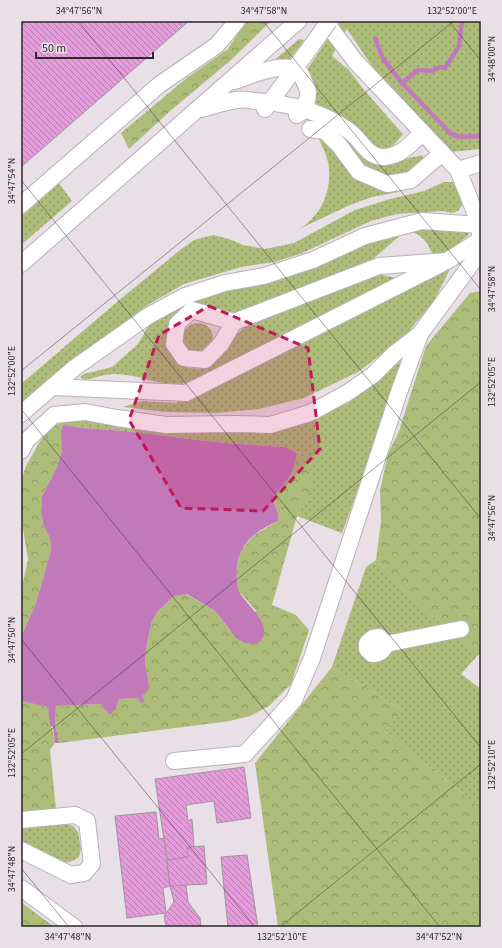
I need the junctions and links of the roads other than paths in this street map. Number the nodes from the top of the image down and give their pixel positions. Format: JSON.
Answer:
{"nodes":[{"id":1,"x":237,"y":21,"type":"edge"},
{"id":2,"x":298,"y":21,"type":"edge"},
{"id":3,"x":325,"y":21,"type":"edge"},
{"id":4,"x":330,"y":21,"type":"edge"},
{"id":5,"x":295,"y":69,"type":"junction"},
{"id":6,"x":226,"y":84,"type":"junction"},
{"id":7,"x":267,"y":107,"type":"junction"},
{"id":8,"x":196,"y":110,"type":"junction"},
{"id":9,"x":299,"y":113,"type":"junction"},
{"id":10,"x":310,"y":129,"type":"dead end"},
{"id":11,"x":422,"y":133,"type":"junction"},
{"id":12,"x":442,"y":153,"type":"junction"},
{"id":13,"x":481,"y":163,"type":"edge"},
{"id":14,"x":458,"y":170,"type":"junction"},
{"id":15,"x":21,"y":205,"type":"edge"},
{"id":16,"x":480,"y":230,"type":"edge"},
{"id":17,"x":448,"y":261,"type":"junction"},
{"id":18,"x":21,"y":264,"type":"edge"},
{"id":19,"x":474,"y":273,"type":"edge"},
{"id":20,"x":234,"y":322,"type":"dead end"},
{"id":21,"x":420,"y":334,"type":"junction"},
{"id":22,"x":53,"y":387,"type":"junction"},
{"id":23,"x":21,"y":414,"type":"edge"},
{"id":24,"x":21,"y":451,"type":"edge"},
{"id":25,"x":461,"y":629,"type":"dead end"},
{"id":26,"x":386,"y":644,"type":"dead end"},
{"id":27,"x":174,"y":761,"type":"dead end"},
{"id":28,"x":21,"y":820,"type":"edge"},
{"id":29,"x":21,"y":850,"type":"edge"},
{"id":30,"x":21,"y":888,"type":"edge"},
{"id":31,"x":74,"y":927,"type":"edge"}],
"edges":[{"from":1,"to":15,"type":"lane"},
{"from":2,"to":6,"type":"lane"},
{"from":3,"to":11,"type":"lane"},
{"from":4,"to":5,"type":"lane","bridge":true},
{"from":5,"to":6,"type":"lane"},
{"from":5,"to":7,"type":"lane"},
{"from":5,"to":9,"type":"lane"},
{"from":6,"to":8,"type":"lane"},
{"from":7,"to":8,"type":"lane"},
{"from":7,"to":9,"type":"lane"},
{"from":8,"to":18,"type":"lane"},
{"from":9,"to":11,"type":"lane"},
{"from":10,"to":12,"type":"lane"},
{"from":11,"to":12,"type":"lane"},
{"from":12,"to":14,"type":"lane"},
{"from":13,"to":14,"type":"lane"},
{"from":14,"to":16,"type":"lane"},
{"from":16,"to":17,"type":"lane"},
{"from":16,"to":19,"type":"lane"},
{"from":16,"to":22,"type":"lane"},
{"from":17,"to":20,"type":"lane"},
{"from":17,"to":22,"type":"lane"},
{"from":19,"to":21,"type":"lane"},
{"from":21,"to":24,"type":"lane"},
{"from":21,"to":27,"type":"lane"},
{"from":22,"to":23,"type":"lane"},
{"from":25,"to":26,"type":"lane"},
{"from":28,"to":29,"type":"lane"},
{"from":30,"to":31,"type":"lane"}]}
